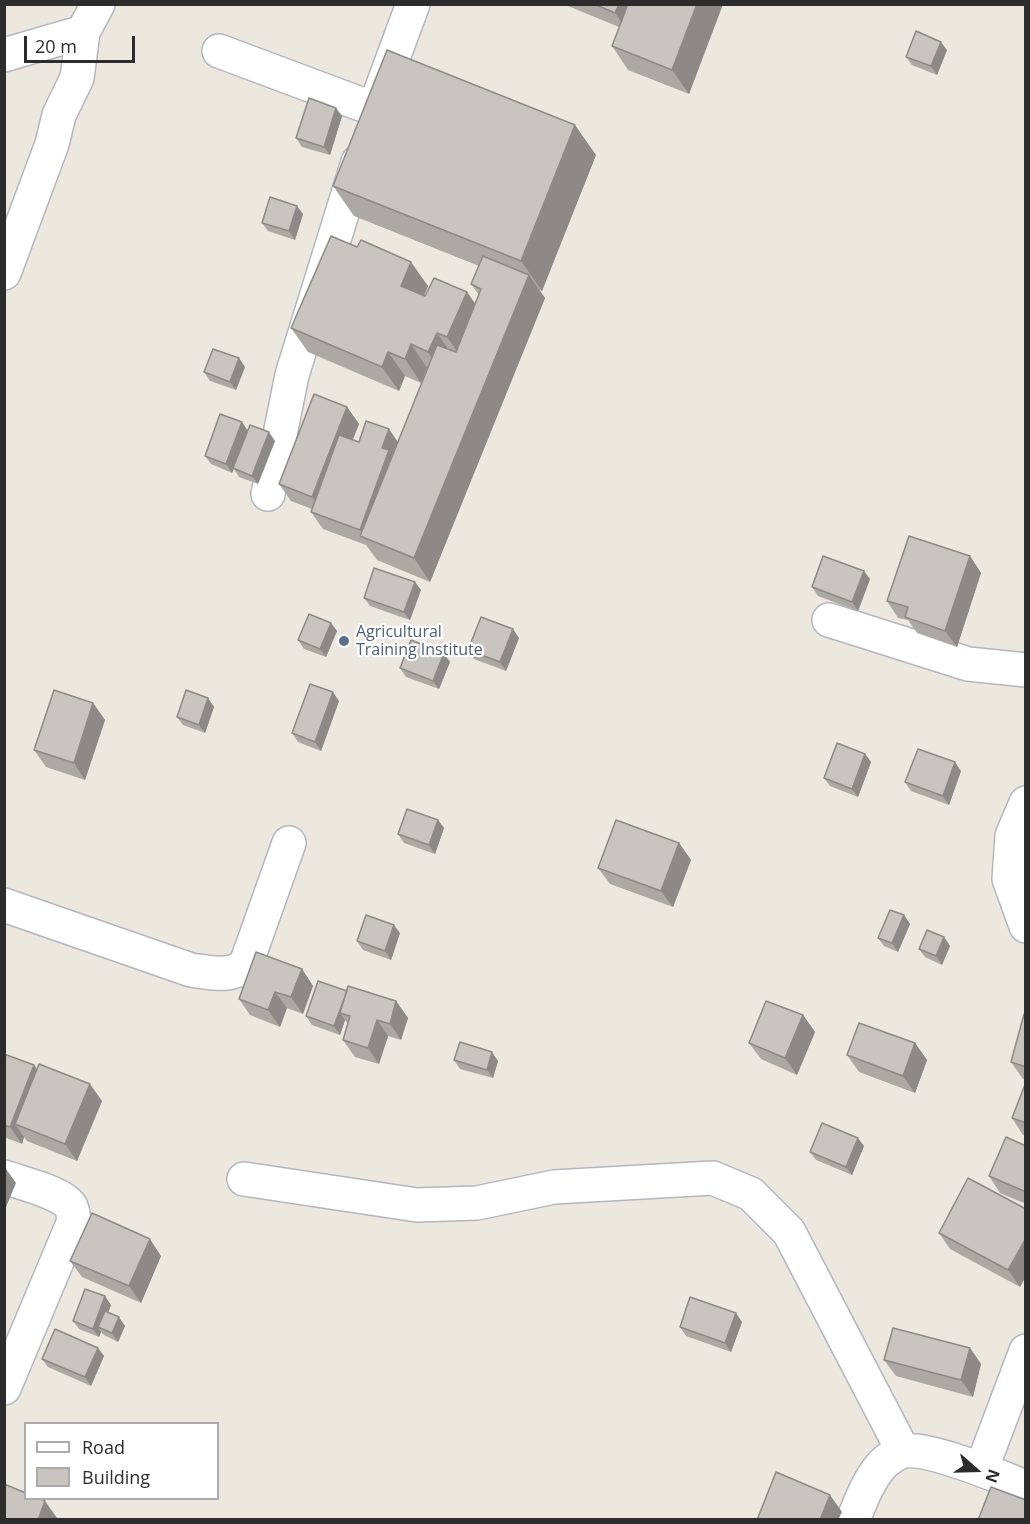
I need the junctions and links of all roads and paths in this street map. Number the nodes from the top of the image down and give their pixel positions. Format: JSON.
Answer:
{"nodes":[{"id":1,"x":413,"y":4,"type":"edge"},
{"id":2,"x":91,"y":18,"type":"edge"},
{"id":3,"x":219,"y":51,"type":"dead end"},
{"id":4,"x":4,"y":55,"type":"edge"},
{"id":5,"x":374,"y":110,"type":"junction"},
{"id":6,"x":4,"y":273,"type":"edge"},
{"id":7,"x":268,"y":494,"type":"dead end"},
{"id":8,"x":829,"y":620,"type":"dead end"},
{"id":9,"x":1026,"y":670,"type":"edge"},
{"id":10,"x":1026,"y":803,"type":"edge"},
{"id":11,"x":289,"y":843,"type":"dead end"},
{"id":12,"x":4,"y":905,"type":"edge"},
{"id":13,"x":1023,"y":921,"type":"edge"},
{"id":14,"x":4,"y":1177,"type":"edge"},
{"id":15,"x":244,"y":1179,"type":"dead end"},
{"id":16,"x":1026,"y":1351,"type":"edge"},
{"id":17,"x":11,"y":1355,"type":"edge"},
{"id":18,"x":4,"y":1388,"type":"edge"},
{"id":19,"x":903,"y":1451,"type":"junction"},
{"id":20,"x":981,"y":1470,"type":"junction"},
{"id":21,"x":1026,"y":1487,"type":"edge"},
{"id":22,"x":854,"y":1520,"type":"edge"}],
"edges":[{"from":1,"to":5,"type":"street"},
{"from":2,"to":4,"type":"street"},
{"from":2,"to":6,"type":"street"},
{"from":3,"to":5,"type":"street"},
{"from":5,"to":7,"type":"street"},
{"from":8,"to":9,"type":"street"},
{"from":10,"to":13,"type":"street"},
{"from":11,"to":12,"type":"street"},
{"from":14,"to":17,"type":"street"},
{"from":15,"to":19,"type":"street"},
{"from":16,"to":20,"type":"street"},
{"from":17,"to":18,"type":"street"},
{"from":19,"to":20,"type":"street"},
{"from":19,"to":22,"type":"street"},
{"from":20,"to":21,"type":"street"}]}
